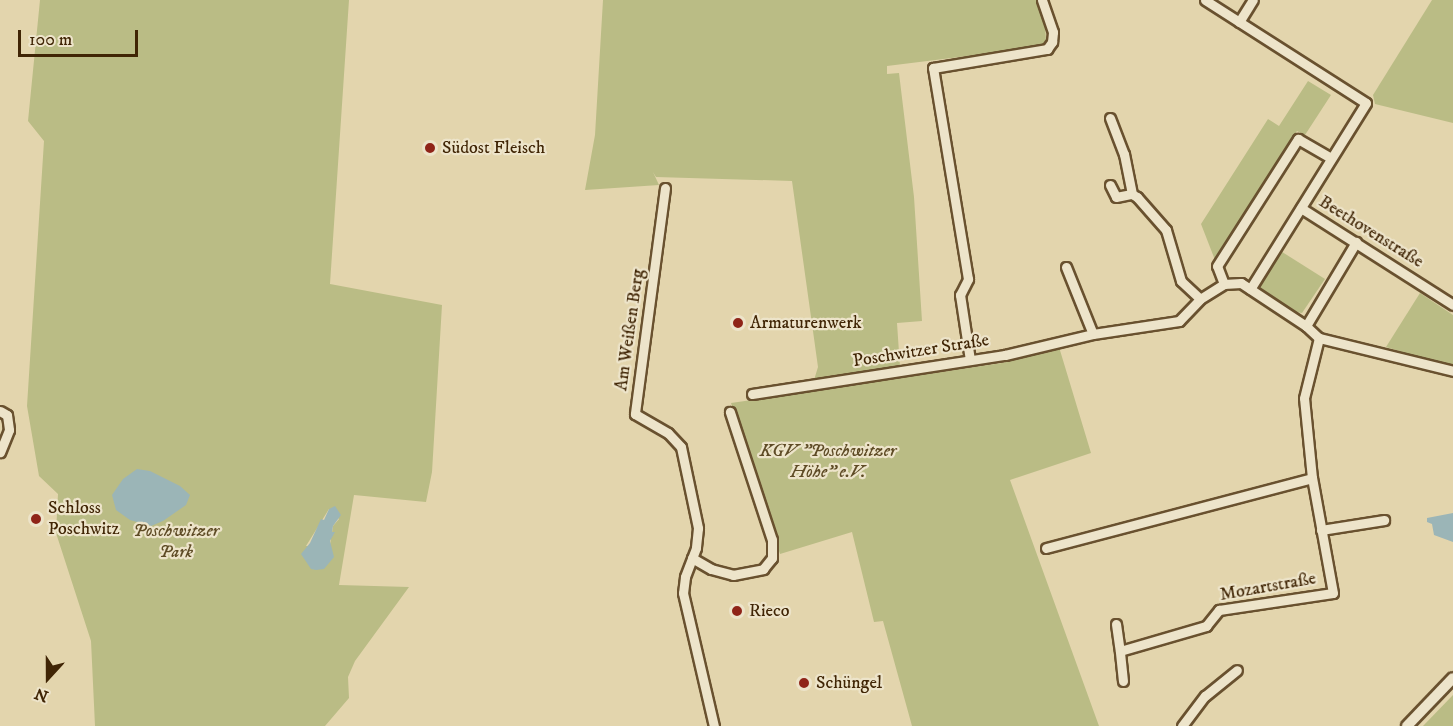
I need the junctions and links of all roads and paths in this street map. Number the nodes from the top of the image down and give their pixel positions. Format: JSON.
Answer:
{"nodes":[{"id":1,"x":1042,"y":0,"type":"edge"},
{"id":2,"x":1205,"y":0,"type":"edge"},
{"id":3,"x":1253,"y":0,"type":"edge"},
{"id":4,"x":1239,"y":22,"type":"junction"},
{"id":5,"x":1110,"y":118,"type":"dead end"},
{"id":6,"x":1331,"y":158,"type":"junction"},
{"id":7,"x":1110,"y":185,"type":"dead end"},
{"id":8,"x":665,"y":188,"type":"dead end"},
{"id":9,"x":1132,"y":194,"type":"junction"},
{"id":10,"x":1301,"y":208,"type":"junction"},
{"id":11,"x":1356,"y":242,"type":"junction"},
{"id":12,"x":1066,"y":267,"type":"dead end"},
{"id":13,"x":1224,"y":284,"type":"junction"},
{"id":14,"x":1250,"y":289,"type":"junction"},
{"id":15,"x":1200,"y":299,"type":"junction"},
{"id":16,"x":1453,"y":305,"type":"edge"},
{"id":17,"x":1306,"y":326,"type":"junction"},
{"id":18,"x":1093,"y":334,"type":"junction"},
{"id":19,"x":1319,"y":339,"type":"junction"},
{"id":20,"x":970,"y":360,"type":"junction"},
{"id":21,"x":1453,"y":371,"type":"edge"},
{"id":22,"x":752,"y":394,"type":"dead end"},
{"id":23,"x":0,"y":411,"type":"edge"},
{"id":24,"x":730,"y":412,"type":"dead end"},
{"id":25,"x":0,"y":452,"type":"edge"},
{"id":26,"x":1312,"y":478,"type":"junction"},
{"id":27,"x":1384,"y":520,"type":"dead end"},
{"id":28,"x":1321,"y":530,"type":"junction"},
{"id":29,"x":1046,"y":548,"type":"dead end"},
{"id":30,"x":692,"y":558,"type":"junction"},
{"id":31,"x":1116,"y":624,"type":"dead end"},
{"id":32,"x":1120,"y":651,"type":"junction"},
{"id":33,"x":1237,"y":670,"type":"dead end"},
{"id":34,"x":1453,"y":678,"type":"edge"},
{"id":35,"x":1124,"y":681,"type":"dead end"},
{"id":36,"x":714,"y":726,"type":"edge"},
{"id":37,"x":1182,"y":726,"type":"edge"},
{"id":38,"x":1407,"y":726,"type":"edge"}],
"edges":[{"from":1,"to":20,"type":"street"},
{"from":2,"to":4,"type":"street"},
{"from":3,"to":4,"type":"street"},
{"from":4,"to":6,"type":"street"},
{"from":5,"to":9,"type":"street"},
{"from":6,"to":10,"type":"street"},
{"from":6,"to":13,"type":"street"},
{"from":7,"to":9,"type":"street"},
{"from":8,"to":30,"type":"street","name":"Am Weißen Berg"},
{"from":9,"to":15,"type":"street"},
{"from":10,"to":11,"type":"street","name":"Beethovenstraße"},
{"from":10,"to":14,"type":"street"},
{"from":11,"to":16,"type":"street","name":"Beethovenstraße"},
{"from":11,"to":17,"type":"street"},
{"from":12,"to":18,"type":"street"},
{"from":13,"to":14,"type":"street"},
{"from":13,"to":15,"type":"street","name":"Poschwitzer Straße"},
{"from":14,"to":17,"type":"street"},
{"from":15,"to":18,"type":"street","name":"Poschwitzer Straße"},
{"from":17,"to":19,"type":"street"},
{"from":18,"to":20,"type":"street","name":"Poschwitzer Straße"},
{"from":19,"to":21,"type":"street"},
{"from":19,"to":26,"type":"street","name":"Mozartstraße"},
{"from":20,"to":22,"type":"street","name":"Poschwitzer Straße"},
{"from":23,"to":25,"type":"street"},
{"from":24,"to":30,"type":"street"},
{"from":26,"to":28,"type":"street","name":"Mozartstraße"},
{"from":26,"to":29,"type":"street"},
{"from":27,"to":28,"type":"street"},
{"from":28,"to":32,"type":"street","name":"Mozartstraße"},
{"from":30,"to":36,"type":"street","name":"Am Weißen Berg"},
{"from":31,"to":32,"type":"street"},
{"from":32,"to":35,"type":"street"},
{"from":33,"to":37,"type":"street"},
{"from":34,"to":38,"type":"street"}]}
